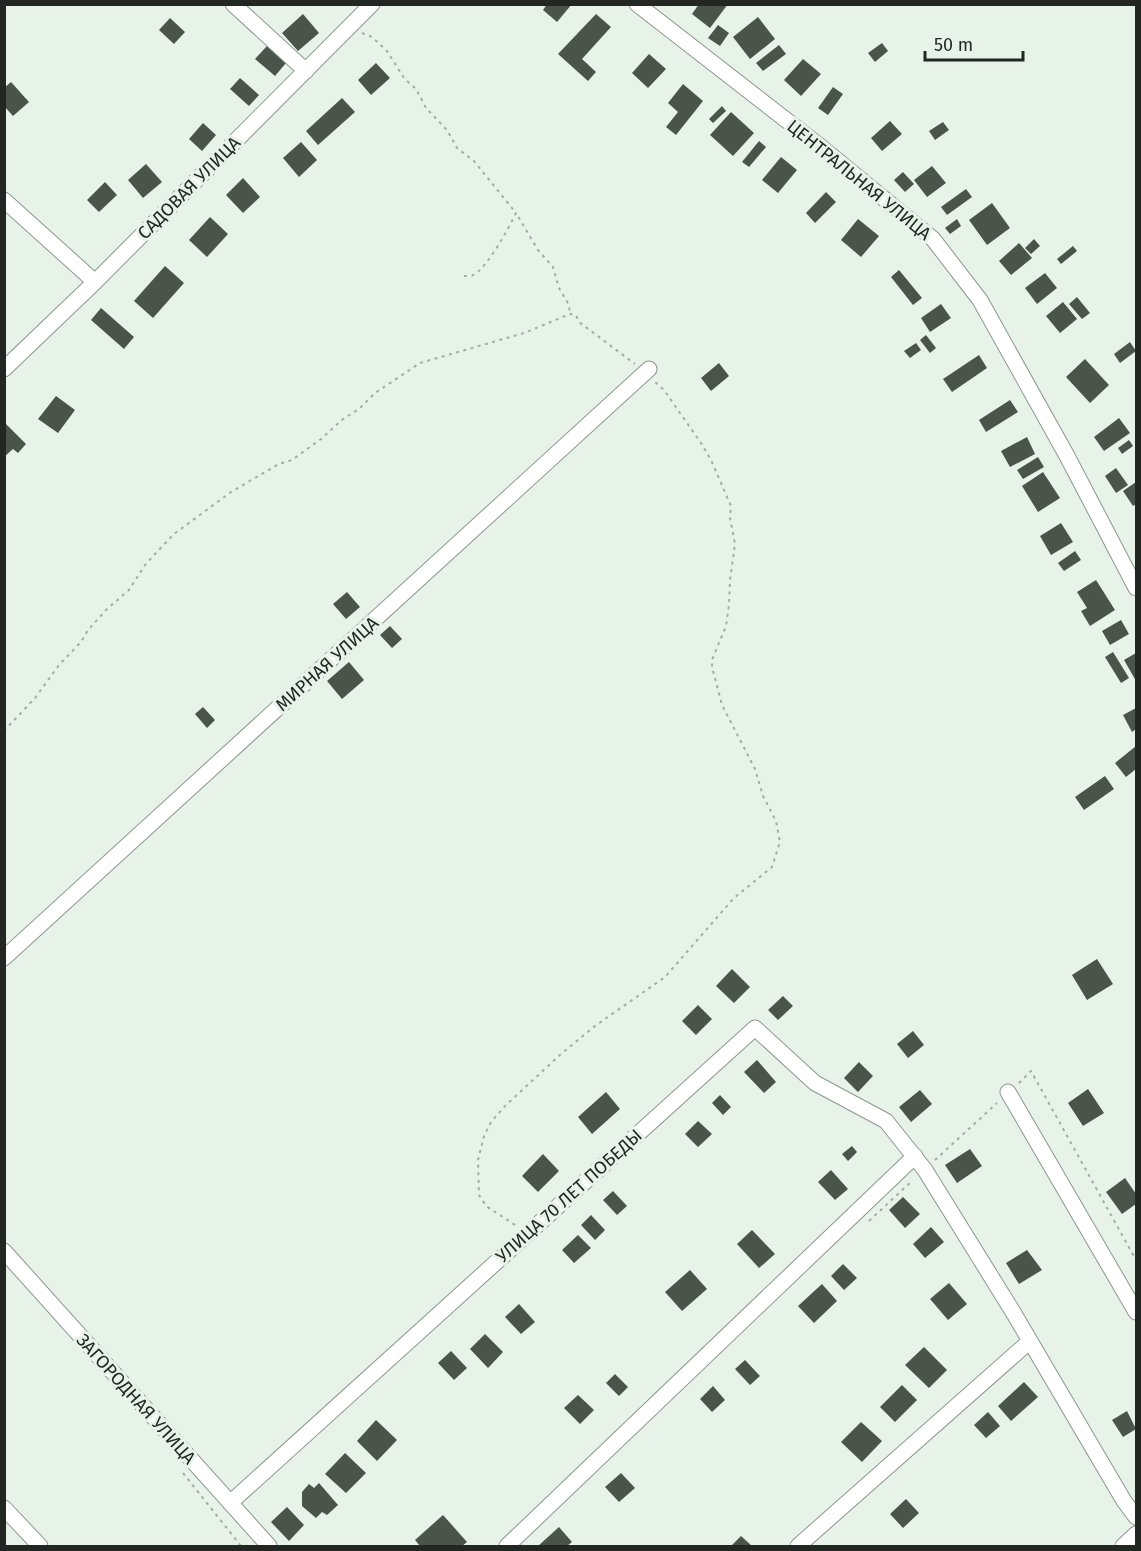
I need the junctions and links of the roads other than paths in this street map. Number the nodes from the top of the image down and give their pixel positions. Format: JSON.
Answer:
{"nodes":[{"id":1,"x":233,"y":4,"type":"edge"},
{"id":2,"x":372,"y":4,"type":"edge"},
{"id":3,"x":637,"y":4,"type":"edge"},
{"id":4,"x":306,"y":70,"type":"junction"},
{"id":5,"x":4,"y":200,"type":"edge"},
{"id":6,"x":95,"y":282,"type":"junction"},
{"id":7,"x":4,"y":369,"type":"edge"},
{"id":8,"x":646,"y":371,"type":"road end"},
{"id":9,"x":1137,"y":588,"type":"edge"},
{"id":10,"x":4,"y":958,"type":"edge"},
{"id":11,"x":1008,"y":1092,"type":"road end"},
{"id":12,"x":915,"y":1156,"type":"junction"},
{"id":13,"x":4,"y":1251,"type":"edge"},
{"id":14,"x":1137,"y":1312,"type":"edge"},
{"id":15,"x":1030,"y":1341,"type":"junction"},
{"id":16,"x":230,"y":1503,"type":"junction"},
{"id":17,"x":4,"y":1508,"type":"edge"},
{"id":18,"x":1137,"y":1517,"type":"edge"},
{"id":19,"x":1137,"y":1534,"type":"edge"},
{"id":20,"x":40,"y":1546,"type":"edge"},
{"id":21,"x":269,"y":1546,"type":"edge"},
{"id":22,"x":507,"y":1546,"type":"edge"},
{"id":23,"x":798,"y":1546,"type":"edge"},
{"id":24,"x":1123,"y":1546,"type":"edge"}],
"edges":[{"from":1,"to":4,"type":"street"},
{"from":2,"to":4,"type":"street","name":"САДОВАЯ УЛИЦА"},
{"from":3,"to":9,"type":"street","name":"ЦЕНТРАЛЬНАЯ УЛИЦА"},
{"from":4,"to":6,"type":"street","name":"САДОВАЯ УЛИЦА"},
{"from":5,"to":6,"type":"street"},
{"from":6,"to":7,"type":"street","name":"САДОВАЯ УЛИЦА"},
{"from":8,"to":10,"type":"street","name":"МИРНАЯ УЛИЦА"},
{"from":11,"to":14,"type":"street"},
{"from":12,"to":15,"type":"street","name":"УЛИЦА 70 ЛЕТ ПОБЕДЫ"},
{"from":12,"to":16,"type":"street","name":"УЛИЦА 70 ЛЕТ ПОБЕДЫ"},
{"from":12,"to":22,"type":"street"},
{"from":13,"to":16,"type":"street","name":"ЗАГОРОДНАЯ УЛИЦА"},
{"from":15,"to":18,"type":"street","name":"УЛИЦА 70 ЛЕТ ПОБЕДЫ"},
{"from":15,"to":23,"type":"street"},
{"from":16,"to":21,"type":"street","name":"ЗАГОРОДНАЯ УЛИЦА"},
{"from":17,"to":20,"type":"street"},
{"from":19,"to":24,"type":"street"}]}
